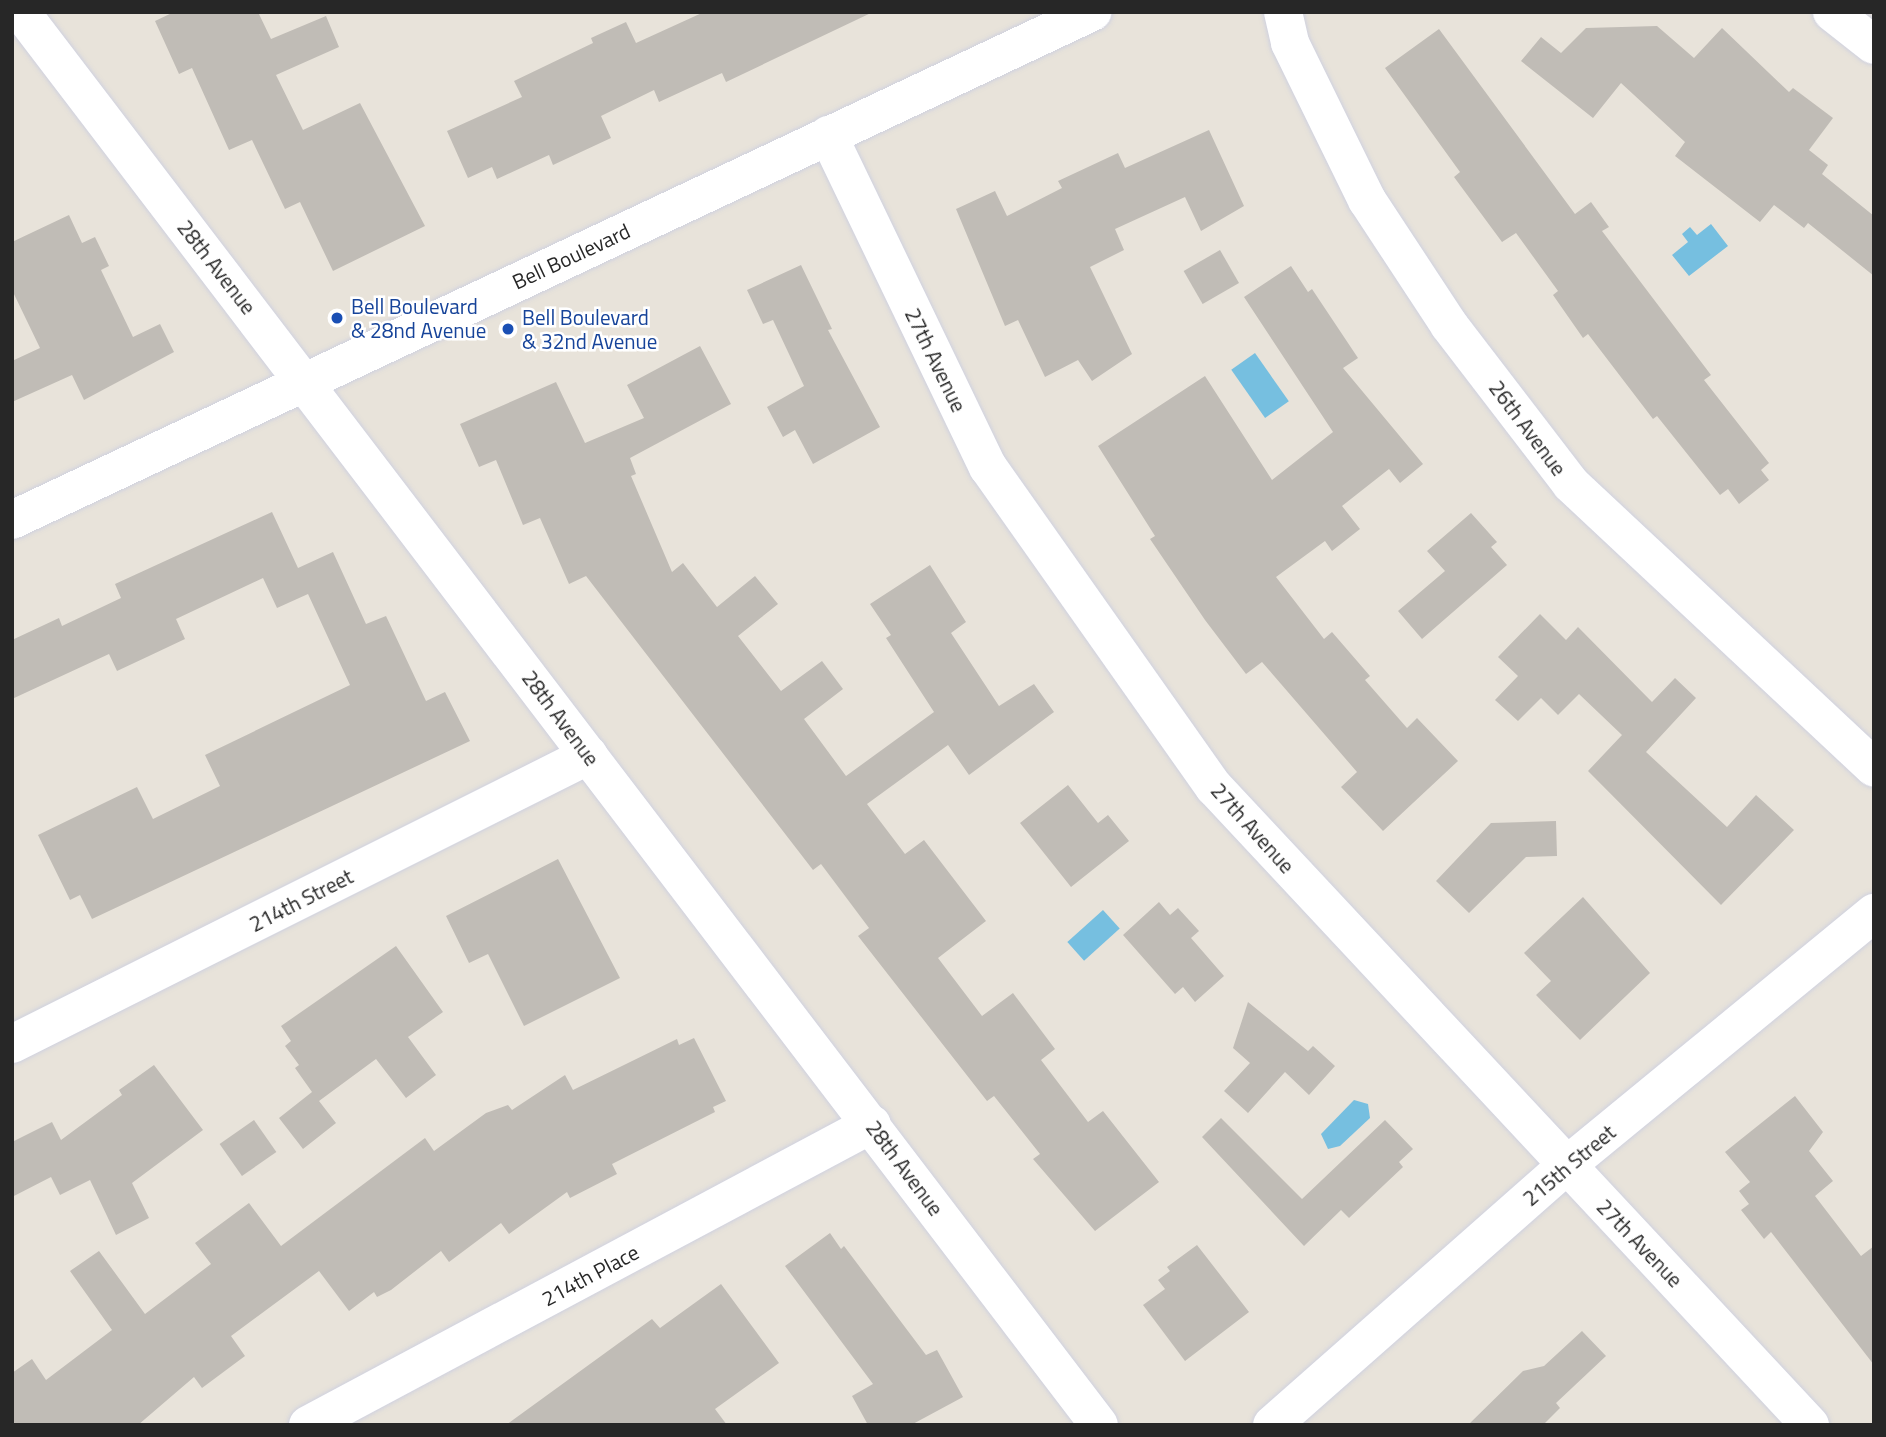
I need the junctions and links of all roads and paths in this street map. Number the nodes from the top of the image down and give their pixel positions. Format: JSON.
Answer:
{"nodes":[{"id":1,"x":21,"y":12,"type":"edge"},
{"id":2,"x":1091,"y":12,"type":"edge"},
{"id":3,"x":1283,"y":12,"type":"edge"},
{"id":4,"x":1832,"y":12,"type":"edge"},
{"id":5,"x":1874,"y":45,"type":"edge"},
{"id":6,"x":828,"y":135,"type":"junction"},
{"id":7,"x":306,"y":382,"type":"junction"},
{"id":8,"x":12,"y":520,"type":"edge"},
{"id":9,"x":589,"y":755,"type":"junction"},
{"id":10,"x":1874,"y":768,"type":"edge"},
{"id":11,"x":1874,"y":913,"type":"edge"},
{"id":12,"x":12,"y":1044,"type":"edge"},
{"id":13,"x":872,"y":1125,"type":"junction"},
{"id":14,"x":1566,"y":1166,"type":"junction"},
{"id":15,"x":308,"y":1425,"type":"edge"},
{"id":16,"x":1099,"y":1425,"type":"edge"},
{"id":17,"x":1272,"y":1425,"type":"edge"},
{"id":18,"x":1810,"y":1425,"type":"edge"}],
"edges":[{"from":1,"to":7,"type":"street","name":"28th Avenue"},
{"from":2,"to":6,"type":"street","name":"Bell Boulevard"},
{"from":3,"to":10,"type":"street","name":"26th Avenue"},
{"from":4,"to":5,"type":"street"},
{"from":6,"to":7,"type":"street","name":"Bell Boulevard"},
{"from":6,"to":14,"type":"street","name":"27th Avenue"},
{"from":7,"to":8,"type":"street","name":"Bell Boulevard"},
{"from":7,"to":9,"type":"street","name":"28th Avenue"},
{"from":9,"to":12,"type":"street","name":"214th Street"},
{"from":9,"to":13,"type":"street","name":"28th Avenue"},
{"from":11,"to":14,"type":"street","name":"215th Street"},
{"from":13,"to":15,"type":"street","name":"214th Place"},
{"from":13,"to":16,"type":"street","name":"28th Avenue"},
{"from":14,"to":17,"type":"street","name":"215th Street"},
{"from":14,"to":18,"type":"street","name":"27th Avenue"}]}
